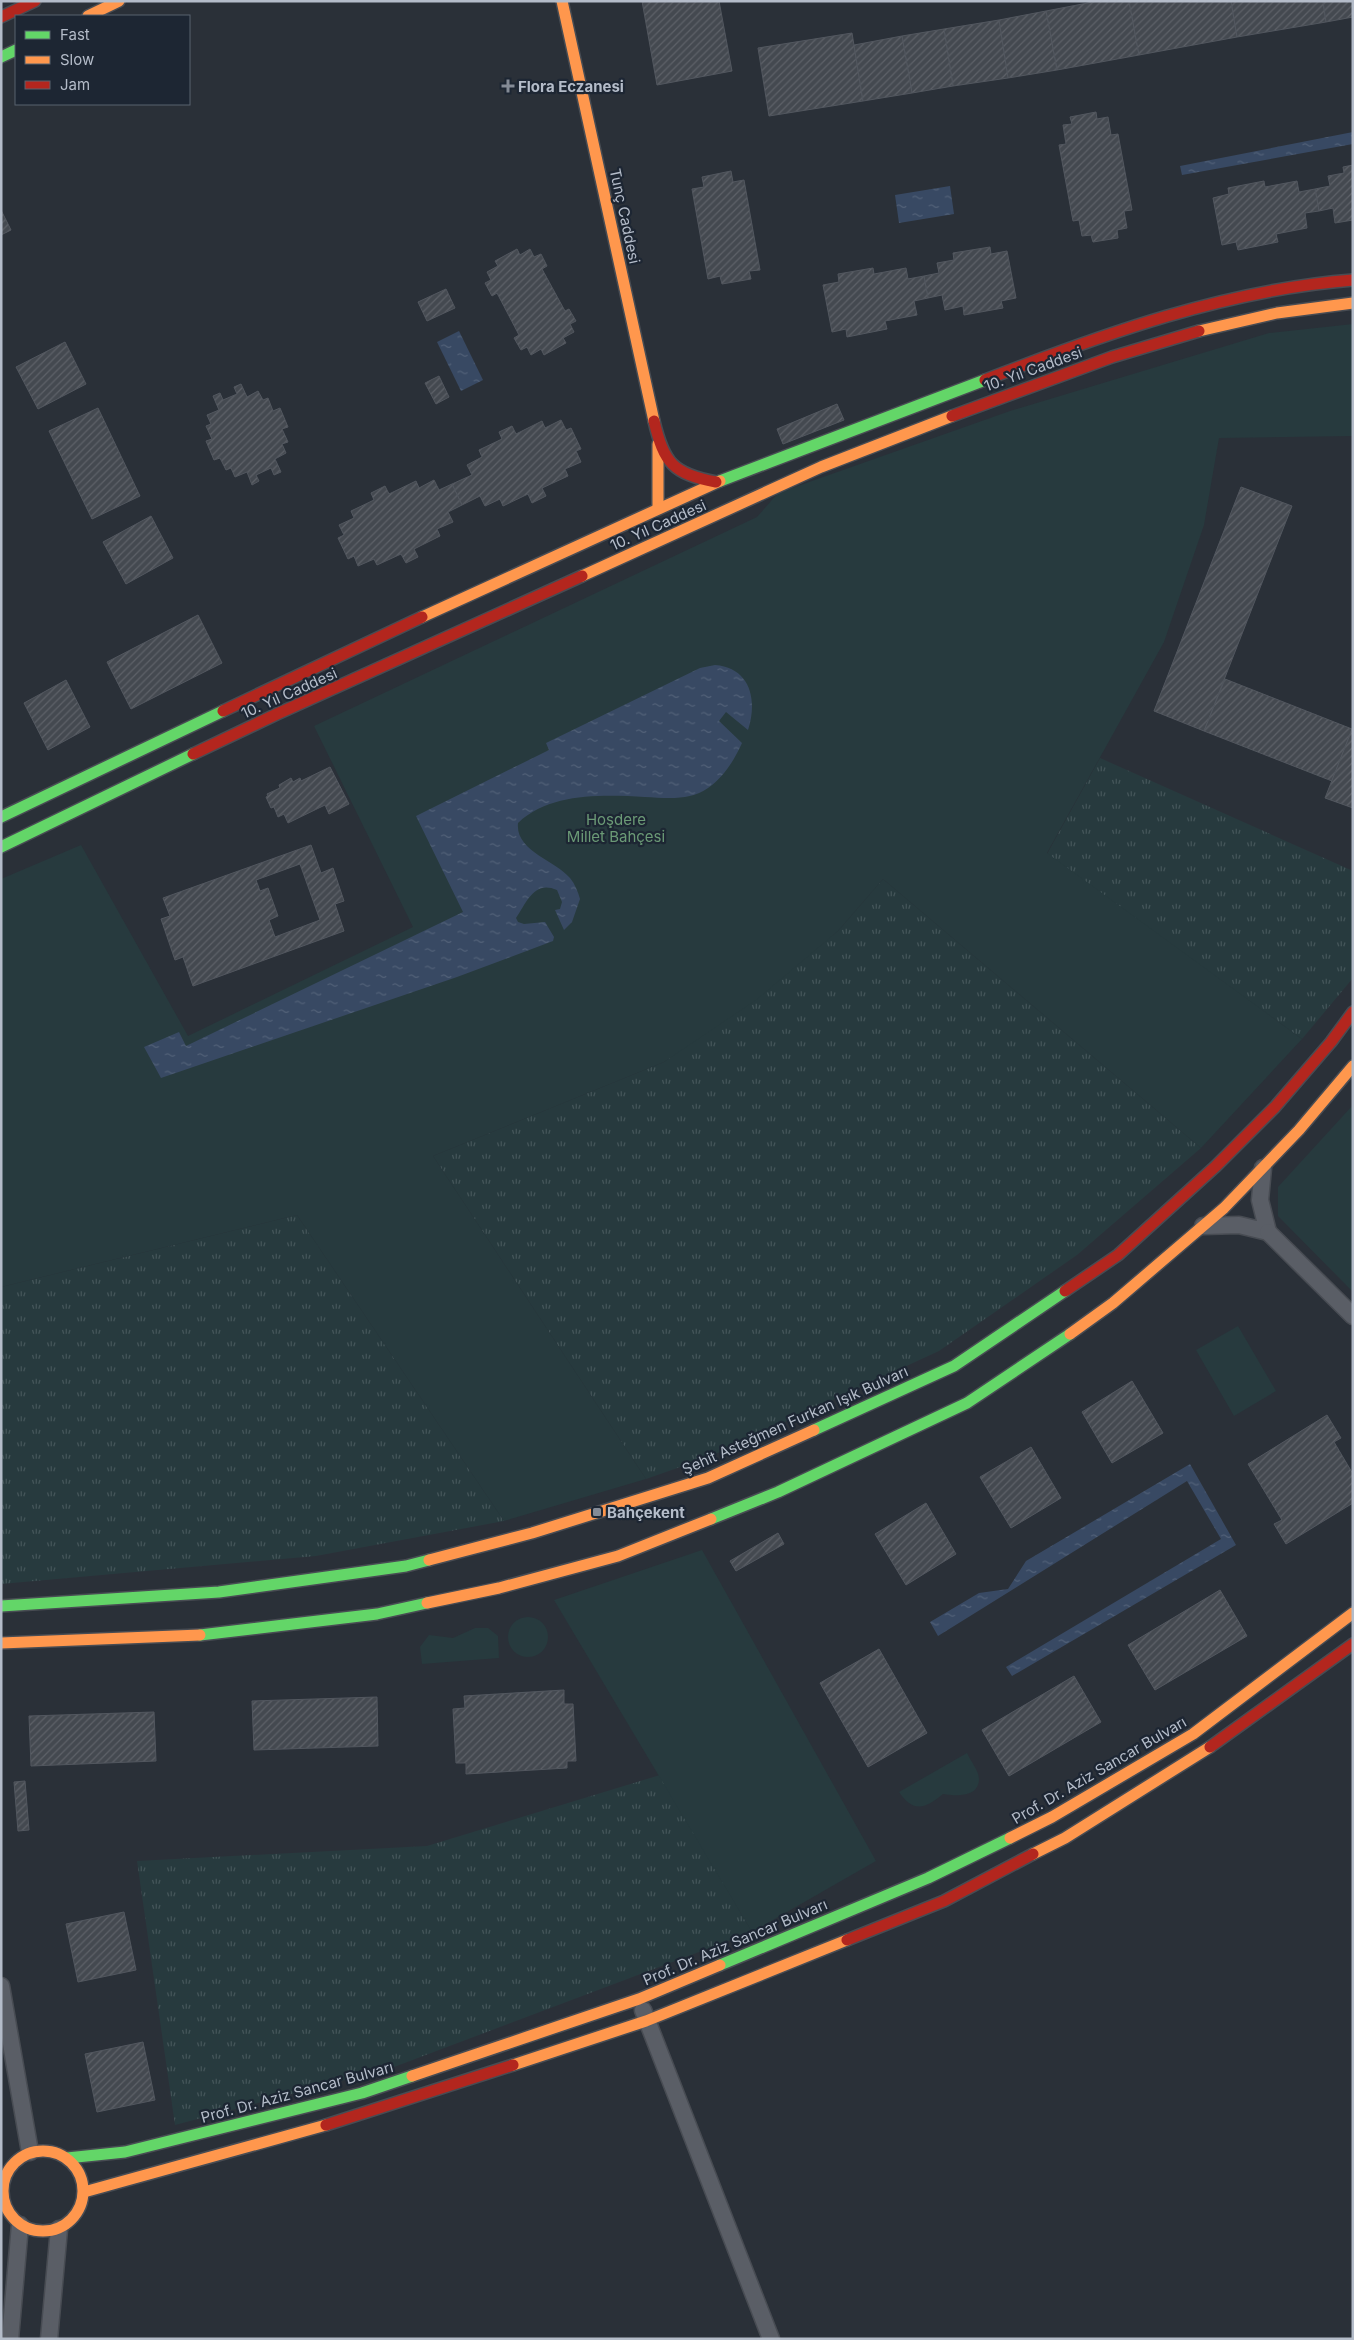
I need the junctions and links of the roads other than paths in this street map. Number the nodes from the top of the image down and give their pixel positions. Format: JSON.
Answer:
{"nodes":[{"id":1,"x":35,"y":1,"type":"edge"},
{"id":2,"x":119,"y":1,"type":"edge"},
{"id":3,"x":562,"y":1,"type":"edge"},
{"id":4,"x":90,"y":15,"type":"edge"},
{"id":5,"x":1,"y":17,"type":"edge"},
{"id":6,"x":15,"y":51,"type":"edge"},
{"id":7,"x":1,"y":58,"type":"edge"},
{"id":8,"x":1353,"y":280,"type":"edge"},
{"id":9,"x":1353,"y":303,"type":"edge"},
{"id":10,"x":658,"y":438,"type":"junction"},
{"id":11,"x":716,"y":482,"type":"junction"},
{"id":12,"x":658,"y":508,"type":"junction"},
{"id":13,"x":1,"y":817,"type":"edge"},
{"id":14,"x":1,"y":847,"type":"edge"},
{"id":15,"x":1353,"y":1012,"type":"edge"},
{"id":16,"x":1353,"y":1066,"type":"edge"},
{"id":17,"x":1263,"y":1168,"type":"junction"},
{"id":18,"x":1203,"y":1226,"type":"junction"},
{"id":19,"x":1268,"y":1232,"type":"junction"},
{"id":20,"x":1353,"y":1316,"type":"edge"},
{"id":21,"x":1,"y":1606,"type":"edge"},
{"id":22,"x":1353,"y":1613,"type":"edge"},
{"id":23,"x":1,"y":1643,"type":"edge"},
{"id":24,"x":1353,"y":1644,"type":"edge"},
{"id":25,"x":1,"y":1986,"type":"edge"},
{"id":26,"x":639,"y":1999,"type":"junction"},
{"id":27,"x":646,"y":2020,"type":"junction"},
{"id":28,"x":30,"y":2152,"type":"junction"},
{"id":29,"x":67,"y":2158,"type":"junction"},
{"id":30,"x":84,"y":2192,"type":"junction"},
{"id":31,"x":3,"y":2205,"type":"edge"},
{"id":32,"x":20,"y":2225,"type":"junction"},
{"id":33,"x":59,"y":2229,"type":"junction"},
{"id":34,"x":10,"y":2339,"type":"edge"},
{"id":35,"x":49,"y":2339,"type":"edge"},
{"id":36,"x":771,"y":2339,"type":"edge"}],
"edges":[{"from":1,"to":5,"type":"street"},
{"from":2,"to":4,"type":"street"},
{"from":3,"to":10,"type":"street","name":"Tunç Caddesi"},
{"from":6,"to":7,"type":"street"},
{"from":8,"to":11,"type":"street","name":"10. Yıl Caddesi"},
{"from":9,"to":14,"type":"street","name":"10. Yıl Caddesi"},
{"from":10,"to":11,"type":"street","name":"Tunç Caddesi"},
{"from":10,"to":12,"type":"street","name":"Tunç Caddesi"},
{"from":11,"to":12,"type":"street","name":"10. Yıl Caddesi"},
{"from":12,"to":13,"type":"street","name":"10. Yıl Caddesi"},
{"from":15,"to":21,"type":"street","name":"Şehit Asteğmen Furkan Işık Bulvarı"},
{"from":16,"to":17,"type":"street"},
{"from":17,"to":18,"type":"street"},
{"from":17,"to":19,"type":"street"},
{"from":18,"to":19,"type":"street"},
{"from":18,"to":23,"type":"street"},
{"from":19,"to":20,"type":"street"},
{"from":22,"to":26,"type":"street","name":"Prof. Dr. Aziz Sancar Bulvarı"},
{"from":24,"to":27,"type":"street"},
{"from":25,"to":28,"type":"street"},
{"from":26,"to":27,"type":"street"},
{"from":26,"to":29,"type":"street","name":"Prof. Dr. Aziz Sancar Bulvarı"},
{"from":27,"to":30,"type":"street"},
{"from":27,"to":36,"type":"street"},
{"from":28,"to":29,"type":"street","name":"Prof. Dr. Aziz Sancar Bulvarı"},
{"from":28,"to":31,"type":"street"},
{"from":29,"to":30,"type":"street"},
{"from":30,"to":33,"type":"street"},
{"from":31,"to":32,"type":"street"},
{"from":32,"to":33,"type":"street"},
{"from":32,"to":34,"type":"street"},
{"from":33,"to":35,"type":"street"}]}
